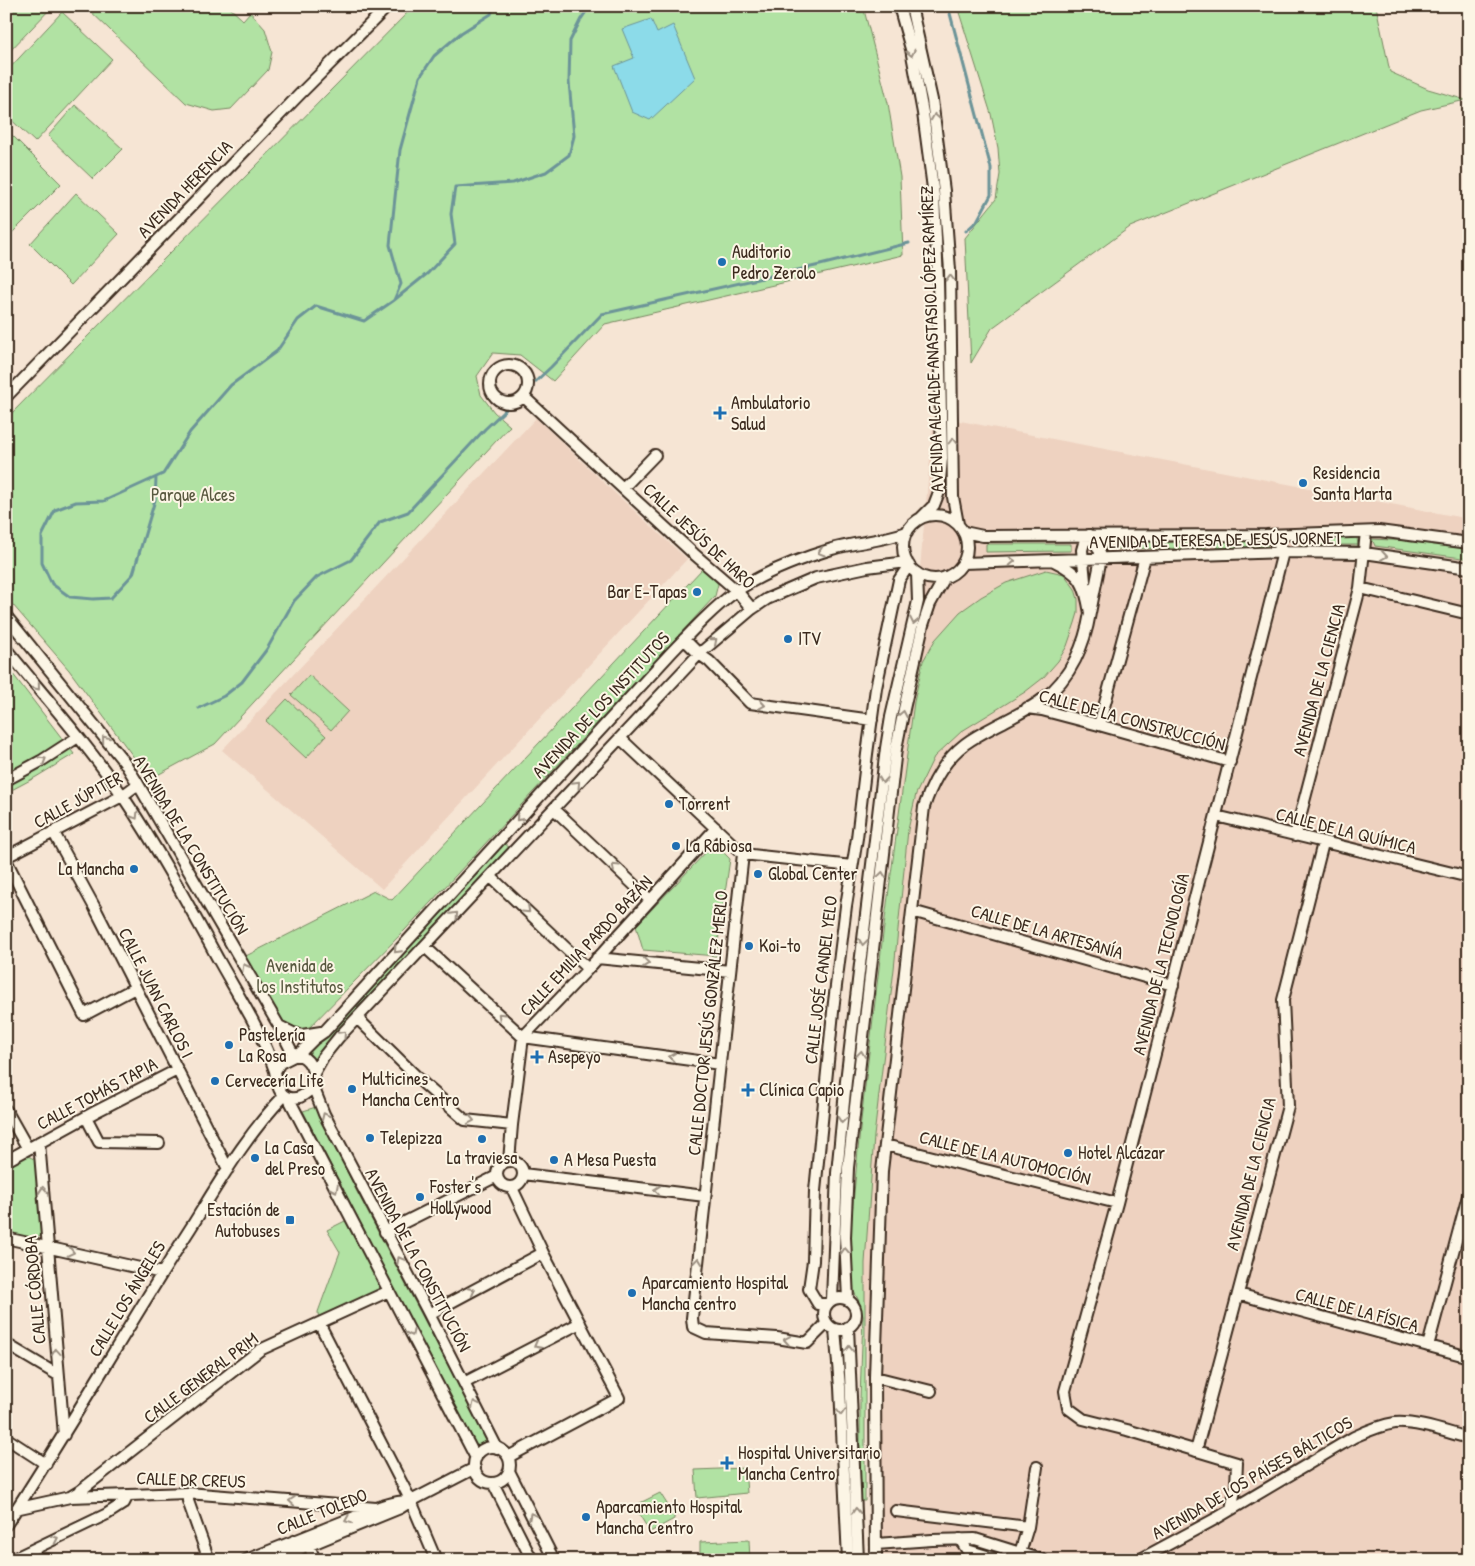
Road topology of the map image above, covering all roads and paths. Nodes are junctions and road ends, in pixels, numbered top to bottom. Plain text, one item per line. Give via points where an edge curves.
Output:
1 (388, 6) edge
2 (899, 6) edge
3 (911, 6) edge
4 (6, 397) edge
5 (524, 397) dead end
6 (655, 455) dead end
7 (623, 488) junction
8 (921, 518) junction
9 (961, 528) junction
10 (906, 532) junction
11 (1366, 532) junction
12 (1089, 535) junction
13 (1266, 535) junction
14 (1469, 542) edge
15 (1283, 552) junction
16 (1364, 553) junction
17 (1145, 557) junction
18 (1101, 558) junction
19 (1083, 559) junction
20 (1050, 560) junction
21 (963, 563) junction
22 (911, 567) junction
23 (1469, 568) edge
24 (945, 577) junction
25 (1360, 588) junction
26 (737, 591) junction
27 (1086, 591) junction
28 (752, 608) junction
29 (1090, 612) junction
30 (1469, 614) edge
31 (6, 616) edge
32 (684, 639) junction
33 (6, 649) edge
34 (699, 654) junction
35 (1027, 708) junction
36 (872, 720) junction
37 (1099, 725) junction
38 (78, 737) junction
39 (620, 738) junction
40 (1230, 762) junction
41 (6, 780) edge
42 (138, 784) junction
43 (122, 796) junction
44 (554, 809) junction
45 (1216, 816) junction
46 (716, 828) junction
47 (54, 833) junction
48 (1295, 836) junction
49 (500, 838) junction
50 (1324, 843) junction
51 (514, 852) junction
52 (744, 854) junction
53 (6, 858) edge
54 (852, 866) junction
55 (491, 877) junction
56 (1469, 877) edge
57 (650, 900) junction
58 (912, 911) junction
59 (425, 947) junction
60 (597, 958) junction
61 (588, 969) junction
62 (730, 971) junction
63 (1173, 985) junction
64 (135, 988) junction
65 (358, 1018) junction
66 (279, 1026) junction
67 (324, 1032) junction
68 (523, 1037) junction
69 (295, 1056) junction
70 (720, 1064) junction
71 (177, 1070) junction
72 (275, 1071) junction
73 (314, 1073) junction
74 (312, 1086) junction
75 (286, 1097) junction
76 (6, 1110) edge
77 (86, 1117) junction
78 (512, 1125) junction
79 (39, 1142) junction
80 (159, 1143) dead end
81 (885, 1145) junction
82 (28, 1149) junction
83 (6, 1161) edge
84 (509, 1161) junction
85 (228, 1169) junction
86 (524, 1174) junction
87 (497, 1176) junction
88 (512, 1188) junction
89 (1469, 1192) edge
90 (705, 1196) junction
91 (1117, 1203) junction
92 (385, 1232) junction
93 (6, 1238) edge
94 (47, 1246) junction
95 (544, 1253) junction
96 (162, 1273) junction
97 (389, 1291) junction
98 (1238, 1294) junction
99 (848, 1299) junction
100 (830, 1302) junction
101 (428, 1314) junction
102 (580, 1322) junction
103 (318, 1323) junction
104 (831, 1326) junction
105 (848, 1327) junction
106 (6, 1344) edge
107 (1428, 1346) junction
108 (1469, 1357) edge
109 (58, 1375) junction
110 (875, 1377) junction
111 (464, 1384) junction
112 (931, 1391) dead end
113 (64, 1435) junction
114 (6, 1438) edge
115 (1469, 1438) edge
116 (496, 1448) junction
117 (1196, 1451) junction
118 (508, 1458) junction
119 (475, 1463) junction
120 (46, 1464) junction
121 (1037, 1467) dead end
122 (509, 1471) junction
123 (492, 1483) junction
124 (188, 1493) junction
125 (128, 1495) junction
126 (70, 1496) junction
127 (411, 1501) junction
128 (376, 1508) junction
129 (1231, 1508) junction
130 (11, 1510) edge
131 (896, 1511) dead end
132 (6, 1525) edge
133 (1028, 1527) junction
134 (960, 1539) junction
135 (876, 1544) junction
136 (309, 1546) junction
137 (1020, 1553) junction
138 (11, 1560) edge
139 (209, 1560) edge
140 (246, 1560) edge
141 (273, 1560) edge
142 (315, 1560) edge
143 (436, 1560) edge
144 (532, 1560) edge
145 (554, 1560) edge
146 (848, 1560) edge
147 (858, 1560) edge
148 (876, 1560) edge
149 (1000, 1560) edge
150 (1043, 1560) edge
151 (1139, 1560) edge

1 - 4 street, AVENIDA HERENCIA
2 -> 8 street, AVENIDA ALCALDE ANASTASIO LÓPEZ RAMÍREZ via 923,113 934,196 938,281 940,492 934,505
9 -> 3 street, AVENIDA ALCALDE ANASTASIO LÓPEZ RAMÍREZ via 954,496 950,270 944,191 932,100
5 - 7 street, CALLE JESÚS DE HARO
6 - 7 street, CALLE JESÚS DE HARO
7 - 26 street, CALLE JESÚS DE HARO
8 - 9 street via 941,515 951,518
8 - 10 street
9 - 12 street, AVENIDA DE TERESA DE JESÚS JORNET via 983,536
9 - 21 street via 967,542
10 - 22 street via 903,548
10 -> 26 street, AVENIDA DE LOS INSTITUTOS via 812,555 758,578
11 - 13 street, AVENIDA DE TERESA DE JESÚS JORNET
11 - 14 street, AVENIDA DE TERESA DE JESÚS JORNET
11 - 16 street, AVENIDA DE LA CIENCIA
12 - 13 street, AVENIDA DE TERESA DE JESÚS JORNET
12 - 18 street
12 - 19 street via 1082,550
13 - 15 street via 1278,543
15 - 16 street, AVENIDA DE TERESA DE JESÚS JORNET
15 - 17 street, AVENIDA DE TERESA DE JESÚS JORNET
15 - 40 street, AVENIDA DE LA TECNOLOGÍA
16 -> 23 street, AVENIDA DE TERESA DE JESÚS JORNET
16 - 25 street, AVENIDA DE LA CIENCIA
17 - 18 street, AVENIDA DE TERESA DE JESÚS JORNET
17 - 37 street
18 - 19 street, AVENIDA DE TERESA DE JESÚS JORNET
18 - 29 street
19 - 20 street, AVENIDA DE TERESA DE JESÚS JORNET
19 - 27 street
21 -> 20 street, AVENIDA DE TERESA DE JESÚS JORNET
20 - 27 street via 1080,578
21 - 24 street via 956,572
22 - 24 street via 926,577
22 - 28 street, AVENIDA DE LOS INSTITUTOS via 867,566 816,578
22 - 36 street, CALLE JOSÉ CANDEL YELO via 899,580
22 -> 100 street via 918,601 886,748 846,1081
99 -> 24 street via 845,1237 848,1168 896,749 923,625
25 - 30 street
25 - 48 street, AVENIDA DE LA CIENCIA
26 - 28 street, CALLE JESÚS DE HARO
26 - 32 street, AVENIDA DE LOS INSTITUTOS
27 - 29 street
34 -> 28 street, AVENIDA DE LOS INSTITUTOS
29 - 35 street via 1076,659 1058,686
42 -> 31 street, AVENIDA DE LA CONSTITUCIÓN
32 - 34 street, AVENIDA DE LOS INSTITUTOS
32 -> 49 street, AVENIDA DE LOS INSTITUTOS
33 -> 38 street, AVENIDA DE LA CONSTITUCIÓN
34 -> 36 street via 750,703
34 - 39 street, AVENIDA DE LOS INSTITUTOS
35 - 37 street, CALLE DE LA CONSTRUCCIÓN
35 - 58 street via 965,744 938,775 924,807
36 - 54 street, CALLE JOSÉ CANDEL YELO
37 - 40 street, CALLE DE LA CONSTRUCCIÓN
41 -> 38 street
38 - 43 street, AVENIDA DE LA CONSTITUCIÓN
44 -> 39 street, AVENIDA DE LOS INSTITUTOS
39 - 46 street
40 - 45 street, AVENIDA DE LA TECNOLOGÍA
42 - 43 street, CALLE JÚPITER
66 -> 42 street, AVENIDA DE LA CONSTITUCIÓN
43 - 47 street, CALLE JÚPITER
43 -> 72 street, AVENIDA DE LA CONSTITUCIÓN via 198,922 264,1043
44 - 51 street, AVENIDA DE LOS INSTITUTOS
57 -> 44 street
45 - 48 street, CALLE DE LA QUÍMICA
45 - 63 street, AVENIDA DE LA TECNOLOGÍA
46 - 52 street
46 - 57 street, CALLE EMILIA PARDO BAZÁN
47 - 53 street, CALLE JÚPITER
47 - 64 street, CALLE JUAN CARLOS I
48 - 50 street, CALLE DE LA QUÍMICA
49 - 51 street
49 -> 67 street, AVENIDA DE LOS INSTITUTOS
50 - 56 street, CALLE DE LA QUÍMICA
50 - 98 street, AVENIDA DE LA CIENCIA via 1283,1000 1288,1106
51 - 55 street, AVENIDA DE LOS INSTITUTOS
52 - 54 street
52 - 62 street, CALLE DOCTOR JESÚS GONZÁLEZ MERLO
53 - 64 street via 84,1015
54 - 100 street, CALLE JOSÉ CANDEL YELO via 834,1002 809,1288 818,1304
59 -> 55 street, AVENIDA DE LOS INSTITUTOS
55 -> 61 street
57 - 60 street, CALLE EMILIA PARDO BAZÁN
58 - 63 street, CALLE DE LA ARTESANÍA
58 - 81 street
59 - 65 street, AVENIDA DE LOS INSTITUTOS
68 -> 59 street
60 - 61 street, CALLE EMILIA PARDO BAZÁN
60 -> 62 street
61 - 68 street, CALLE EMILIA PARDO BAZÁN
62 - 70 street, CALLE DOCTOR JESÚS GONZÁLEZ MERLO
63 - 91 street, AVENIDA DE LA TECNOLOGÍA
64 - 71 street, CALLE JUAN CARLOS I
73 -> 65 street, AVENIDA DE LOS INSTITUTOS
65 -> 78 street via 465,1120
66 - 67 street via 302,1035
66 - 69 street, AVENIDA DE LA CONSTITUCIÓN
67 - 69 street, AVENIDA DE LOS INSTITUTOS
70 -> 68 street
68 - 78 street, CALLE EMILIA PARDO BAZÁN
69 - 72 street via 280,1063
69 - 73 street via 302,1056
70 - 90 street, CALLE DOCTOR JESÚS GONZÁLEZ MERLO
71 - 77 street, CALLE TOMÁS TAPIA
71 - 85 street, CALLE JUAN CARLOS I
72 - 75 street via 277,1084
73 - 74 street
74 - 75 street via 302,1096
92 -> 74 street, AVENIDA DE LA CONSTITUCIÓN
75 - 85 street, CALLE LOS ÁNGELES via 270,1110
75 -> 97 street
76 - 82 street
77 - 79 street, CALLE TOMÁS TAPIA
77 - 80 street via 99,1142
78 - 84 street, CALLE EMILIA PARDO BAZÁN
79 - 82 street, CALLE TOMÁS TAPIA
94 -> 79 street, CALLE CÓRDOBA
81 - 91 street, CALLE DE LA AUTOMOCIÓN
81 - 110 street
82 - 83 street, CALLE TOMÁS TAPIA
84 - 86 street via 519,1164
84 - 87 street via 500,1166
85 - 96 street, CALLE LOS ÁNGELES
86 - 88 street via 522,1181
90 -> 86 street
87 - 88 street via 502,1185
87 - 92 street
88 - 95 street
89 - 107 street
104 -> 90 street, CALLE DOCTOR JESÚS GONZÁLEZ MERLO via 807,1343 706,1333 693,1327
91 - 117 street, AVENIDA DE LA TECNOLOGÍA via 1065,1391 1068,1408 1083,1419
101 -> 92 street, AVENIDA DE LA CONSTITUCIÓN
93 - 94 street
94 -> 96 street
109 -> 94 street, CALLE CÓRDOBA
101 -> 95 street
95 - 102 street
96 - 113 street, CALLE LOS ÁNGELES
97 - 103 street, CALLE GENERAL PRIM
97 -> 119 street
98 - 107 street, CALLE DE LA FÍSICA
98 - 117 street, AVENIDA DE LA CIENCIA
99 - 100 street
99 - 105 street via 856,1310 856,1316
100 - 104 street via 824,1314
101 - 111 street, AVENIDA DE LA CONSTITUCIÓN
102 -> 111 street
102 - 118 street via 619,1398
103 - 126 street, CALLE GENERAL PRIM via 260,1350
103 - 127 street
104 - 105 street
104 -> 146 street via 838,1364
147 -> 105 street
106 - 109 street
107 - 108 street, CALLE DE LA FÍSICA
109 - 113 street, CALLE CÓRDOBA
110 - 112 street
110 - 135 street
116 -> 111 street, AVENIDA DE LA CONSTITUCIÓN
113 - 120 street, CALLE LOS ÁNGELES
114 - 120 street
115 - 129 street, AVENIDA DE LOS PAÍSES BÁLTICOS via 1410,1423 1381,1426 1354,1437
116 - 118 street
116 - 119 street via 486,1448
117 - 129 street via 1237,1464
118 - 122 street
119 - 123 street via 477,1476
119 - 127 street, CALLE TOLEDO
120 - 130 street, CALLE LOS ÁNGELES
121 - 133 street
122 - 123 street via 502,1480
145 -> 122 street
123 - 144 street
124 - 125 street, CALLE DR CREUS
128 -> 124 street, CALLE DR CREUS
124 - 139 street
125 - 126 street, CALLE DR CREUS
138 -> 125 street via 106,1514 124,1503
126 - 130 street, CALLE DR CREUS
127 - 128 street, CALLE TOLEDO via 396,1501
127 - 136 street, CALLE TOLEDO
127 - 143 street
128 -> 140 street, CALLE TOLEDO
129 - 151 street, AVENIDA DE LOS PAÍSES BÁLTICOS
130 - 132 street, CALLE LOS ÁNGELES
131 - 133 street
133 - 137 street
134 - 135 street
134 - 137 street via 975,1539
134 - 149 street via 967,1550
135 - 148 street
136 - 141 street, CALLE TOLEDO
136 - 142 street
137 - 150 street

